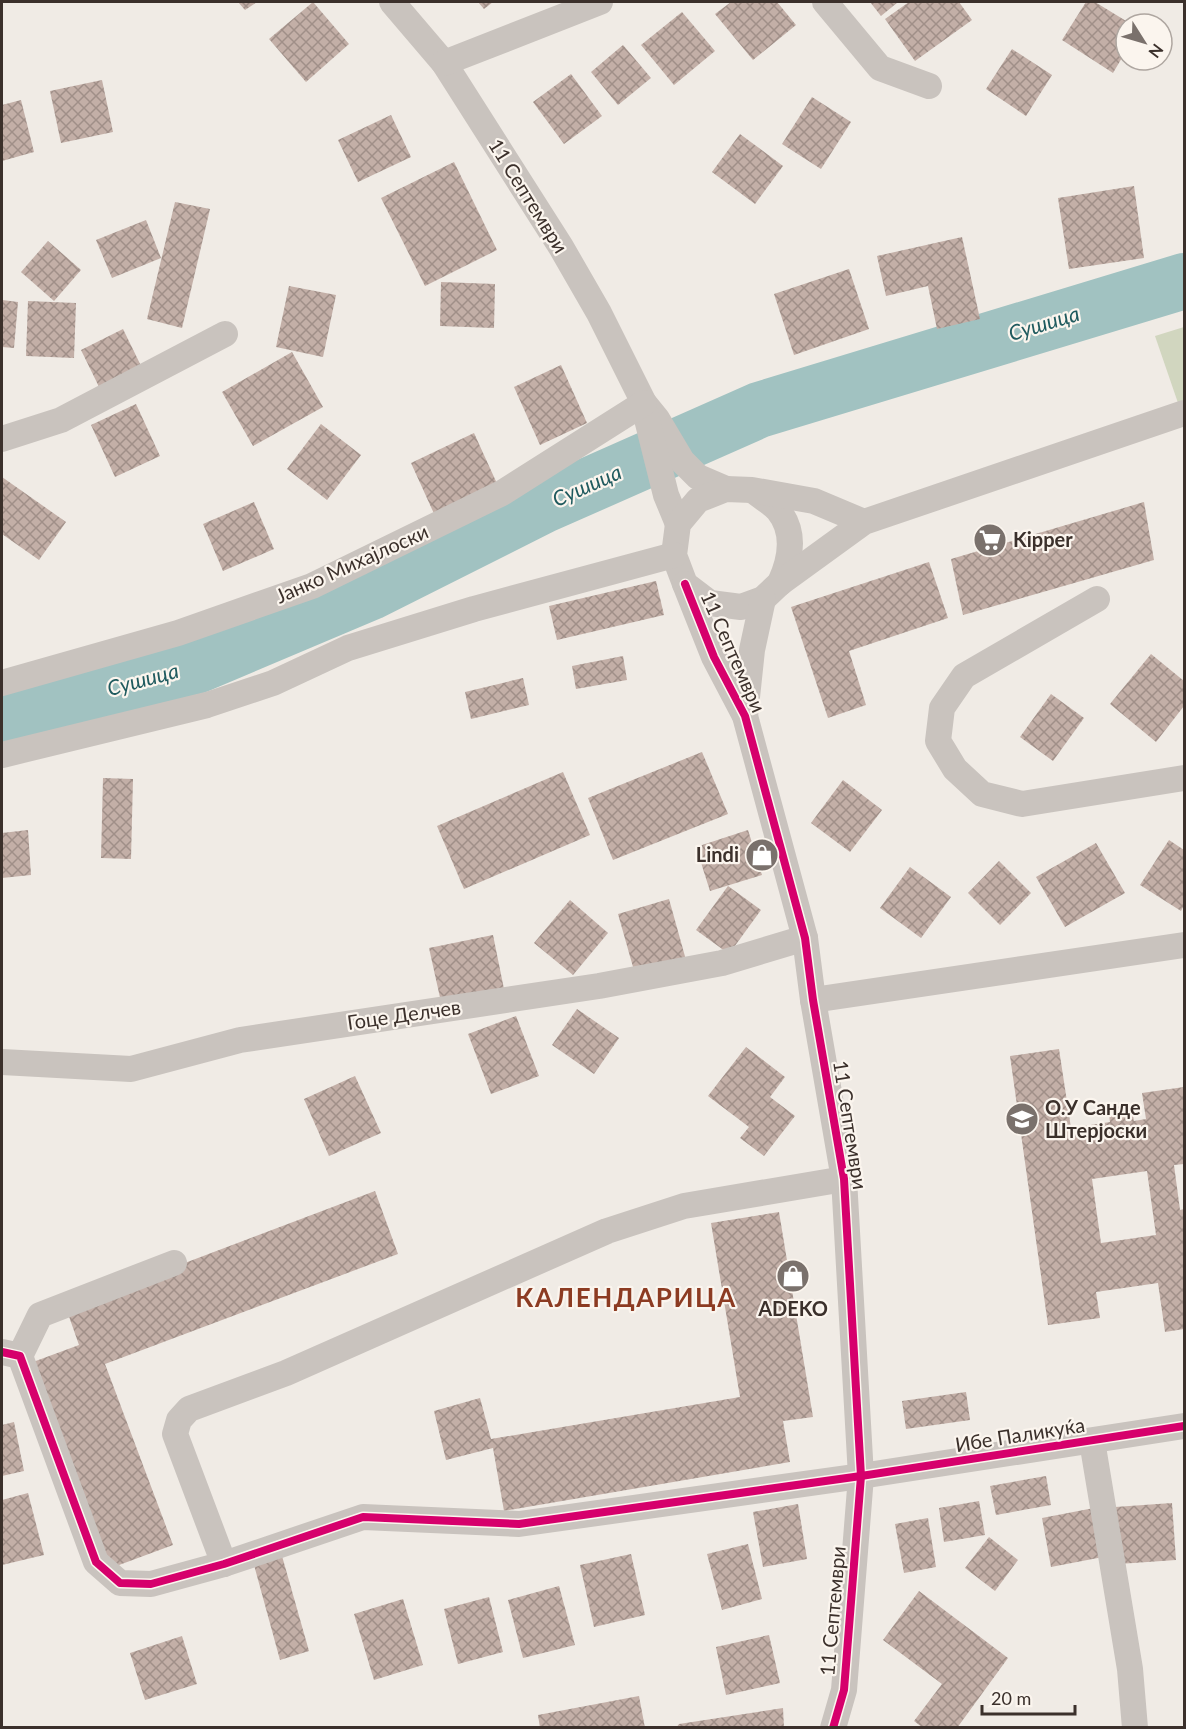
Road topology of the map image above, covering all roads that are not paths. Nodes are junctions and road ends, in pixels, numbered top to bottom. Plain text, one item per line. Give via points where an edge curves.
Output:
1 (392, 2) edge
2 (600, 2) edge
3 (825, 2) edge
4 (444, 63) junction
5 (929, 86) dead end
6 (225, 334) dead end
7 (1185, 413) edge
8 (650, 414) junction
9 (2, 439) edge
10 (726, 489) junction
11 (752, 490) junction
12 (864, 522) junction
13 (678, 524) junction
14 (674, 555) junction
15 (685, 584) junction
16 (772, 591) junction
17 (1097, 599) dead end
18 (2, 683) edge
19 (745, 716) junction
20 (2, 755) edge
21 (1185, 778) edge
22 (806, 938) junction
23 (1185, 945) edge
24 (813, 1000) junction
25 (2, 1062) edge
26 (844, 1179) junction
27 (174, 1263) dead end
28 (11, 1354) edge
29 (1185, 1426) edge
30 (1092, 1441) junction
31 (861, 1476) junction
32 (224, 1564) junction
33 (833, 1728) edge
34 (1135, 1728) edge

1 - 4 street, 11 Септември
2 - 4 street
3 - 5 street via 880,68
4 - 8 street, 11 Септември via 599,312
6 - 9 street via 61,420
7 - 12 street
8 - 10 street, 11 Септември via 682,461 698,477
8 - 13 street, 11 Септември via 666,495
8 - 18 street, Јанко Михајлоски via 502,493 312,586 178,633
10 - 11 street
10 - 13 street via 698,500
11 - 12 street via 814,501
11 - 16 street via 778,510 790,537 790,561
12 - 16 street
13 - 14 street
14 - 15 street
14 - 20 street via 348,648 273,683 207,705
15 - 16 street via 710,603 741,607
15 - 19 street, 11 Септември via 714,657
16 - 19 street, 11 Септември via 752,650
17 - 21 street via 964,676 942,708 938,741 955,769 982,795 1022,804
19 - 22 street, 11 Септември
22 - 24 street, 11 Септември
22 - 25 street, Гоце Делчев via 722,963 599,986 240,1040 131,1070
23 - 24 street
24 - 26 street, 11 Септември
26 - 31 street, 11 Септември
26 - 32 street via 684,1206 607,1231 286,1373 189,1409 179,1420 175,1434
27 - 28 street via 40,1315
28 - 32 street, Ибе Паликуќа via 96,1562 120,1583 141,1584
29 - 30 street, Ибе Паликуќа
30 - 31 street, Ибе Паликуќа
30 - 34 street via 1130,1669
31 - 32 street, Ибе Паликуќа via 519,1524 363,1516
31 - 33 street, 11 Септември via 844,1690

